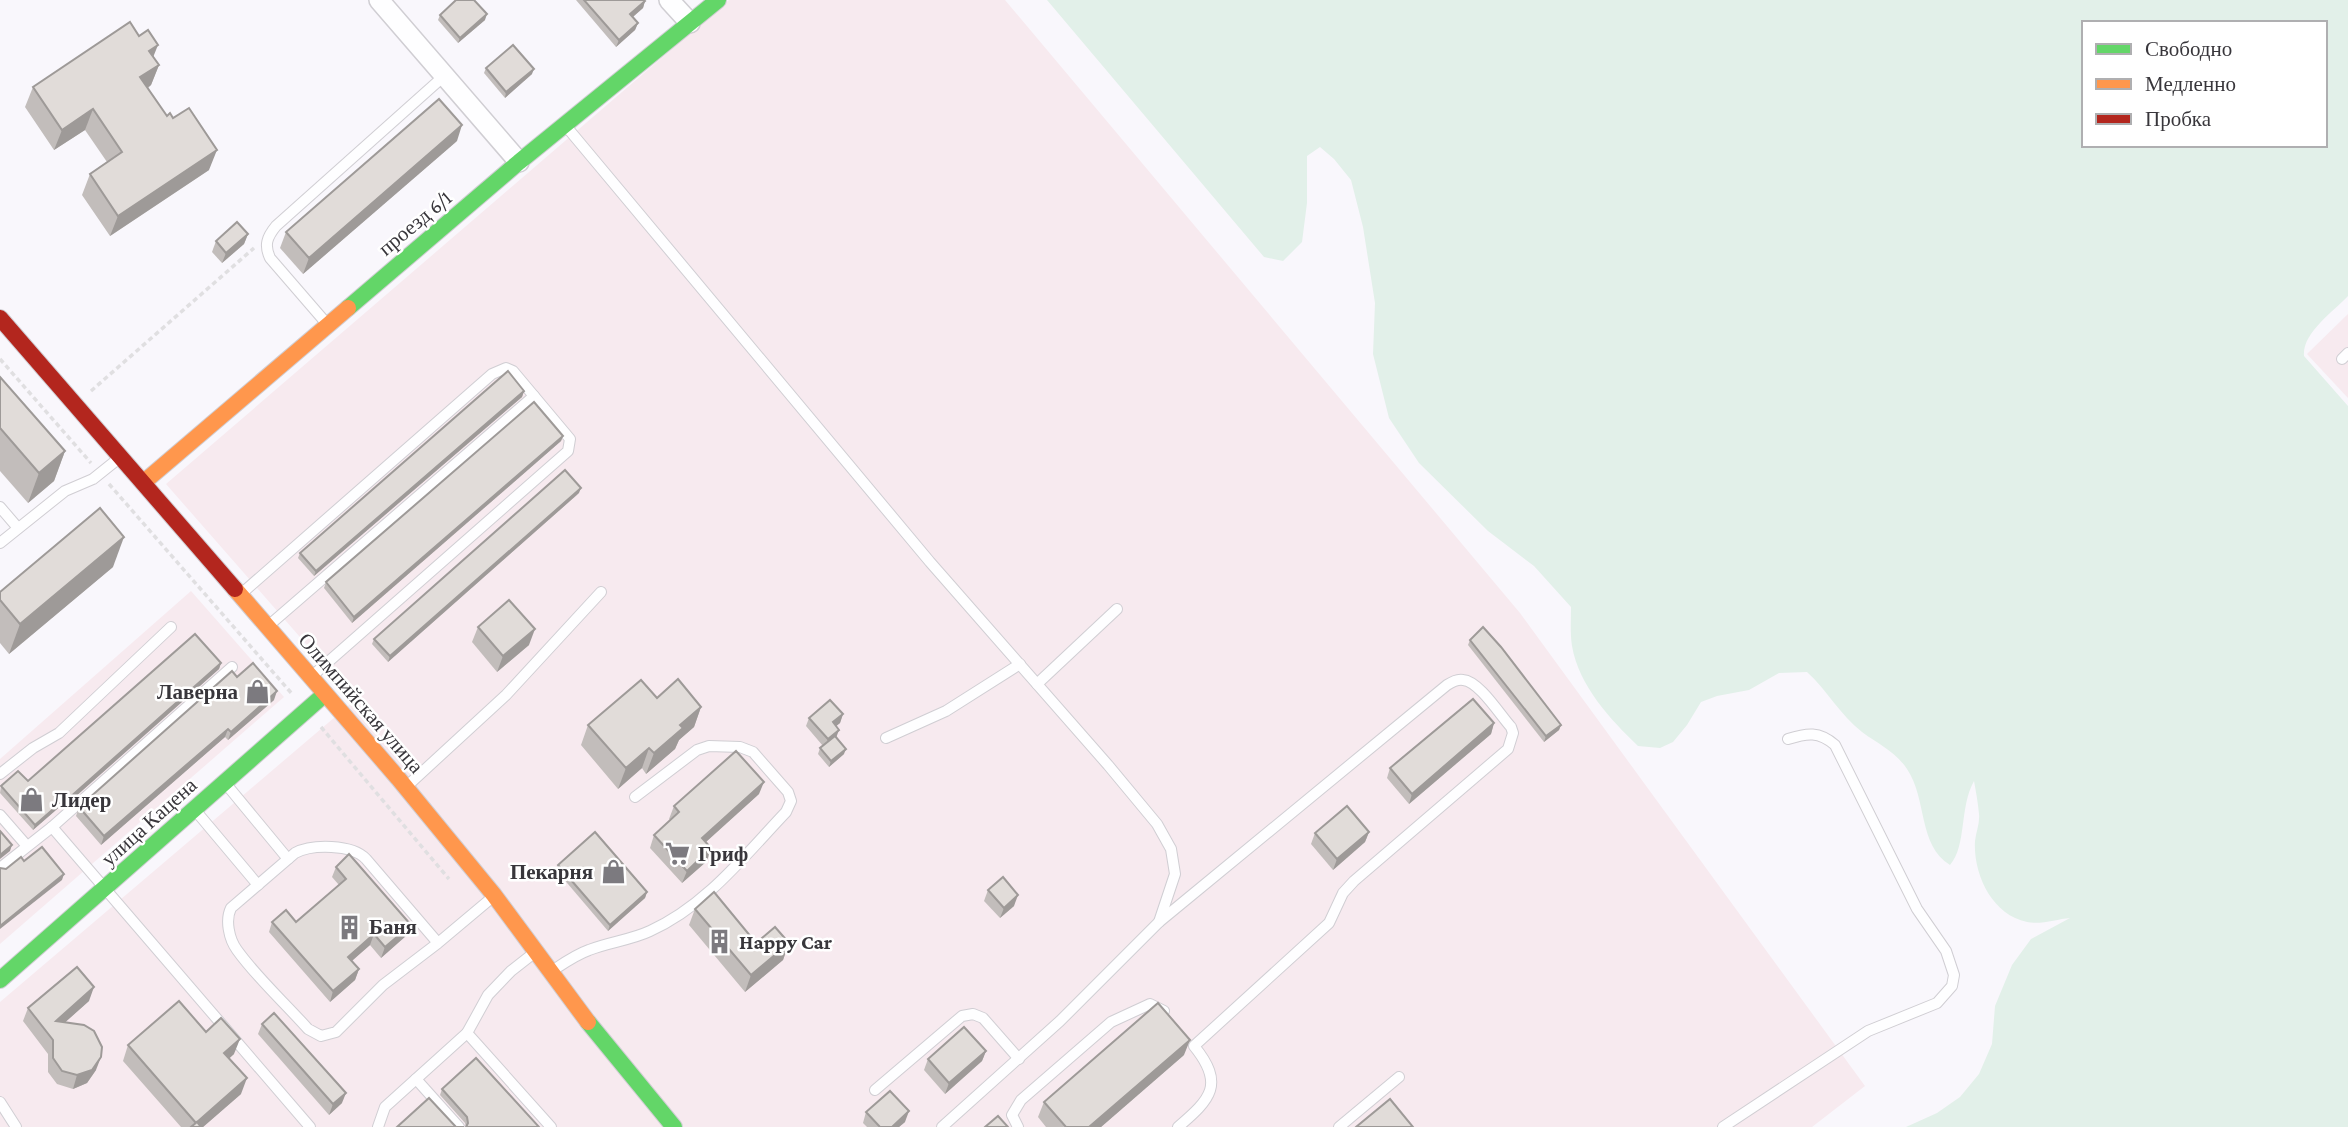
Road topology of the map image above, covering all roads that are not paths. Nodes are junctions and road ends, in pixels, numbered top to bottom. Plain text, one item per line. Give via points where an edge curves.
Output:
1 (379, 0) edge
2 (669, 0) edge
3 (718, 0) edge
4 (690, 23) junction
5 (444, 76) junction
6 (564, 125) junction
7 (519, 162) junction
8 (0, 318) edge
9 (327, 325) junction
10 (534, 396) junction
11 (121, 457) junction
12 (144, 482) junction
13 (0, 507) edge
14 (18, 528) junction
15 (0, 543) edge
16 (601, 592) dead end
17 (240, 595) junction
18 (1117, 609) dead end
19 (267, 626) junction
20 (171, 627) dead end
21 (1020, 664) junction
22 (232, 667) dead end
23 (311, 677) junction
24 (1037, 684) junction
25 (325, 694) junction
26 (886, 738) dead end
27 (1788, 739) dead end
28 (0, 774) edge
29 (225, 782) junction
30 (405, 787) junction
31 (635, 797) dead end
32 (194, 810) junction
33 (0, 815) edge
34 (52, 827) junction
35 (27, 846) junction
36 (288, 859) junction
37 (0, 868) edge
38 (258, 885) junction
39 (106, 888) junction
40 (494, 895) junction
41 (1159, 922) junction
42 (438, 943) junction
43 (536, 950) junction
44 (552, 971) junction
45 (0, 980) edge
46 (1170, 1018) edge
47 (467, 1033) junction
48 (1186, 1037) edge
49 (1194, 1046) junction
50 (1019, 1059) junction
51 (1399, 1077) dead end
52 (416, 1079) junction
53 (875, 1090) dead end
54 (0, 1102) edge
55 (16, 1127) edge
56 (310, 1127) edge
57 (378, 1127) edge
58 (459, 1127) edge
59 (551, 1127) edge
60 (674, 1127) edge
61 (942, 1127) edge
62 (1018, 1127) edge
63 (1178, 1127) edge
64 (1339, 1127) edge
65 (1723, 1127) edge

1 - 5 street
2 - 4 street
3 - 4 street, проезд 6/1
4 - 6 street, проезд 6/1
5 - 7 street
5 - 9 lane via 271,232 266,246 270,258
6 - 7 street, проезд 6/1
6 - 21 lane
7 - 9 street, проезд 6/1
8 - 11 street, Олимпийская улица
9 - 12 street, проезд 6/1
10 - 17 lane via 513,371 506,368 492,374
10 - 19 lane
10 - 23 lane via 570,439 568,451
11 - 12 street, Олимпийская улица
11 - 14 lane via 93,479 65,491
12 - 17 street, Олимпийская улица
13 - 14 lane
14 - 15 lane
16 - 30 lane via 506,695
17 - 19 street, Олимпийская улица
18 - 24 lane
19 - 23 street, Олимпийская улица
20 - 28 lane via 59,733
21 - 24 lane
21 - 26 lane via 946,711
22 - 34 lane
23 - 25 street, Олимпийская улица
24 - 41 lane via 1166,839 1175,874
25 - 29 street, улица Кацена
25 - 30 street, Олимпийская улица
27 - 65 lane via 1818,734 1835,745 1917,909 1946,951 1954,975 1952,986 1937,1003 1868,1031
29 - 32 street, улица Кацена
29 - 36 lane
30 - 40 street, Олимпийская улица
31 - 44 lane via 697,750 719,746 753,752 791,801 722,880 676,918 648,932 575,955
32 - 38 lane
32 - 39 street, улица Кацена
33 - 35 lane
34 - 35 lane
34 - 39 lane
35 - 37 lane
36 - 38 lane
36 - 42 lane via 313,846 360,852
38 - 42 lane via 228,914 233,943 308,1029 321,1036 336,1032 383,985
39 - 45 street, улица Кацена
39 - 56 lane
40 - 42 lane
40 - 43 street, Олимпийская улица
41 - 49 lane via 1456,680 1478,687 1511,727 1511,741 1501,756 1354,881 1343,892 1329,923
41 - 50 lane
43 - 44 street, Олимпийская улица
43 - 47 lane via 488,995
44 - 60 street, Олимпийская улица via 608,1049
46 - 62 lane via 1150,1004 1111,1022 1021,1100 1012,1115
47 - 52 lane
47 - 59 lane
48 - 49 lane
49 - 63 lane via 1208,1062 1211,1086 1199,1109
50 - 53 lane via 983,1018 962,1016
50 - 61 lane
51 - 64 lane
52 - 57 lane via 385,1107
52 - 58 lane
54 - 55 lane

